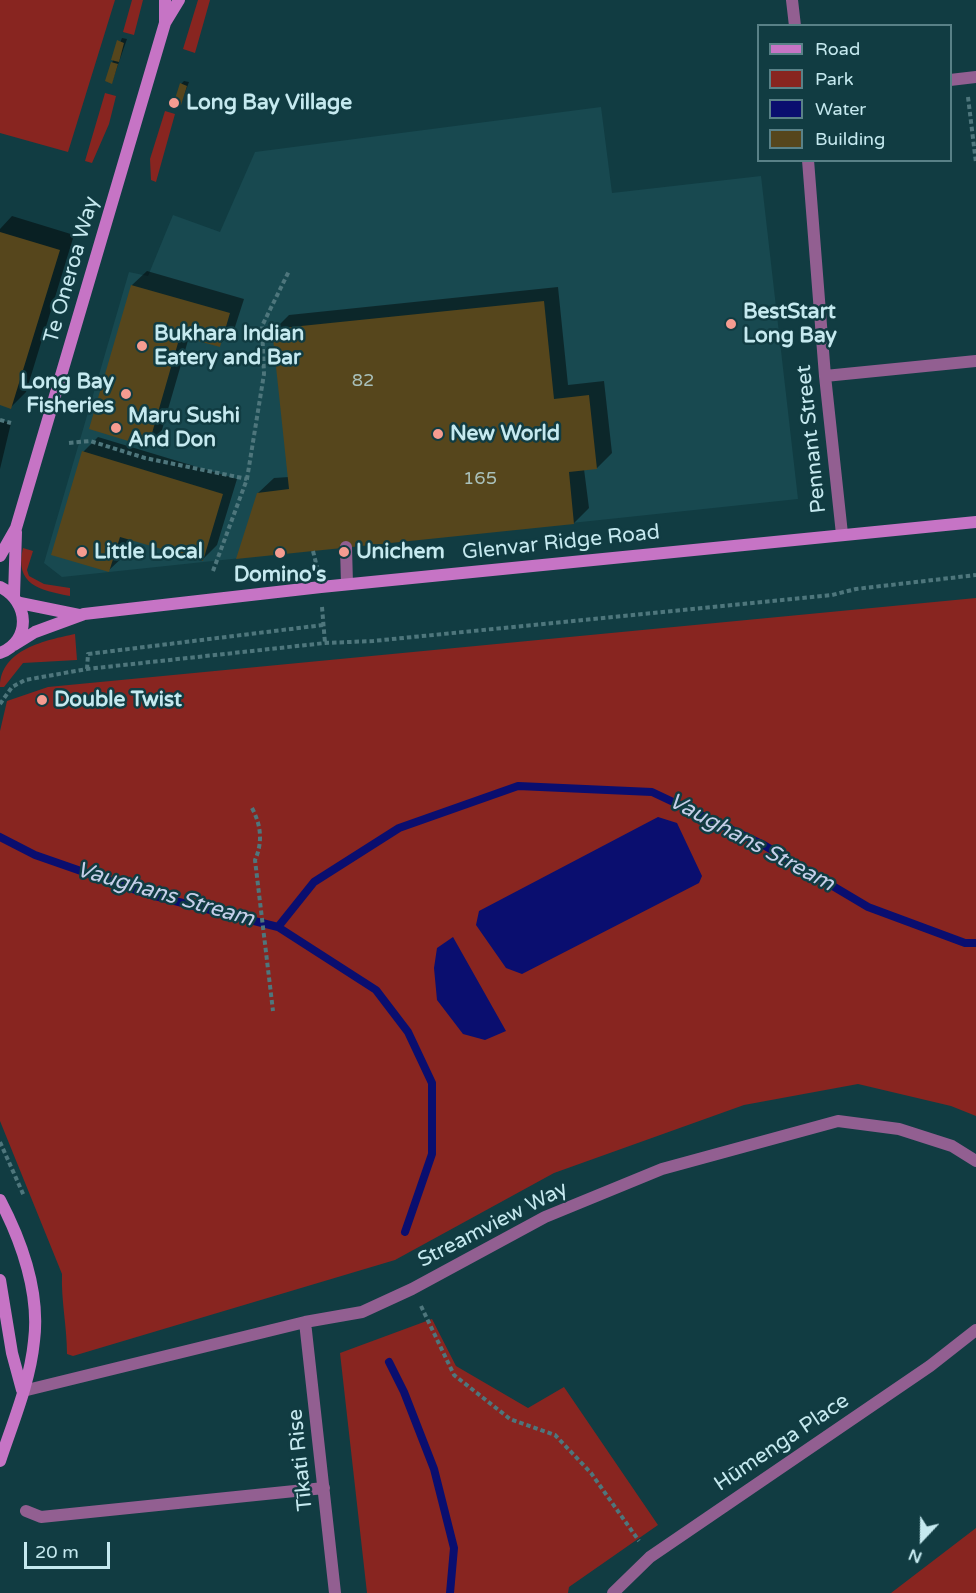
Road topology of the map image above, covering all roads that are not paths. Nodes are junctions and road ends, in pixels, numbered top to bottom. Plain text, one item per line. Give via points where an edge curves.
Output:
1 (165, 0) edge
2 (179, 0) edge
3 (792, 0) edge
4 (165, 23) junction
5 (795, 24) edge
6 (971, 78) edge
7 (952, 80) edge
8 (808, 162) edge
9 (976, 361) edge
10 (825, 376) junction
11 (976, 522) edge
12 (16, 528) junction
13 (842, 534) junction
14 (346, 548) dead end
15 (0, 556) edge
16 (347, 584) junction
17 (0, 587) edge
18 (17, 600) junction
19 (79, 615) junction
20 (14, 645) junction
21 (0, 653) edge
22 (976, 1161) edge
23 (0, 1200) edge
24 (0, 1280) edge
25 (305, 1323) junction
26 (976, 1330) edge
27 (22, 1391) junction
28 (0, 1461) edge
29 (324, 1488) junction
30 (26, 1511) dead end
31 (335, 1593) edge
32 (613, 1593) edge

1 - 4 street, Te Oneroa Way
2 - 4 street, Te Oneroa Way
3 - 5 street
4 - 12 street, Te Oneroa Way
6 - 7 street
8 - 10 street, Pennant Street
9 - 10 street
10 - 13 street, Pennant Street
11 - 13 street, Glenvar Ridge Road
12 - 15 street, Te Oneroa Way
12 - 18 street, Te Oneroa Way
13 - 16 street, Glenvar Ridge Road
14 - 16 street
16 - 19 street, Glenvar Ridge Road
17 - 18 street
18 - 19 street, Glenvar Ridge Road
18 - 20 street, Te Oneroa Way via 24,625
19 - 20 street, Glenvar Ridge Road via 35,632
20 - 21 street
22 - 25 street, Streamview Way via 952,1146 899,1129 838,1122 662,1169 545,1217 362,1312
23 - 27 street via 15,1229 34,1303 34,1344
24 - 27 street
25 - 27 street, Streamview Way
25 - 29 street, Tīkati Rise
26 - 32 street, Hūmenga Place via 930,1366 650,1557
27 - 28 street
29 - 30 street via 41,1517
29 - 31 street, Tīkati Rise

